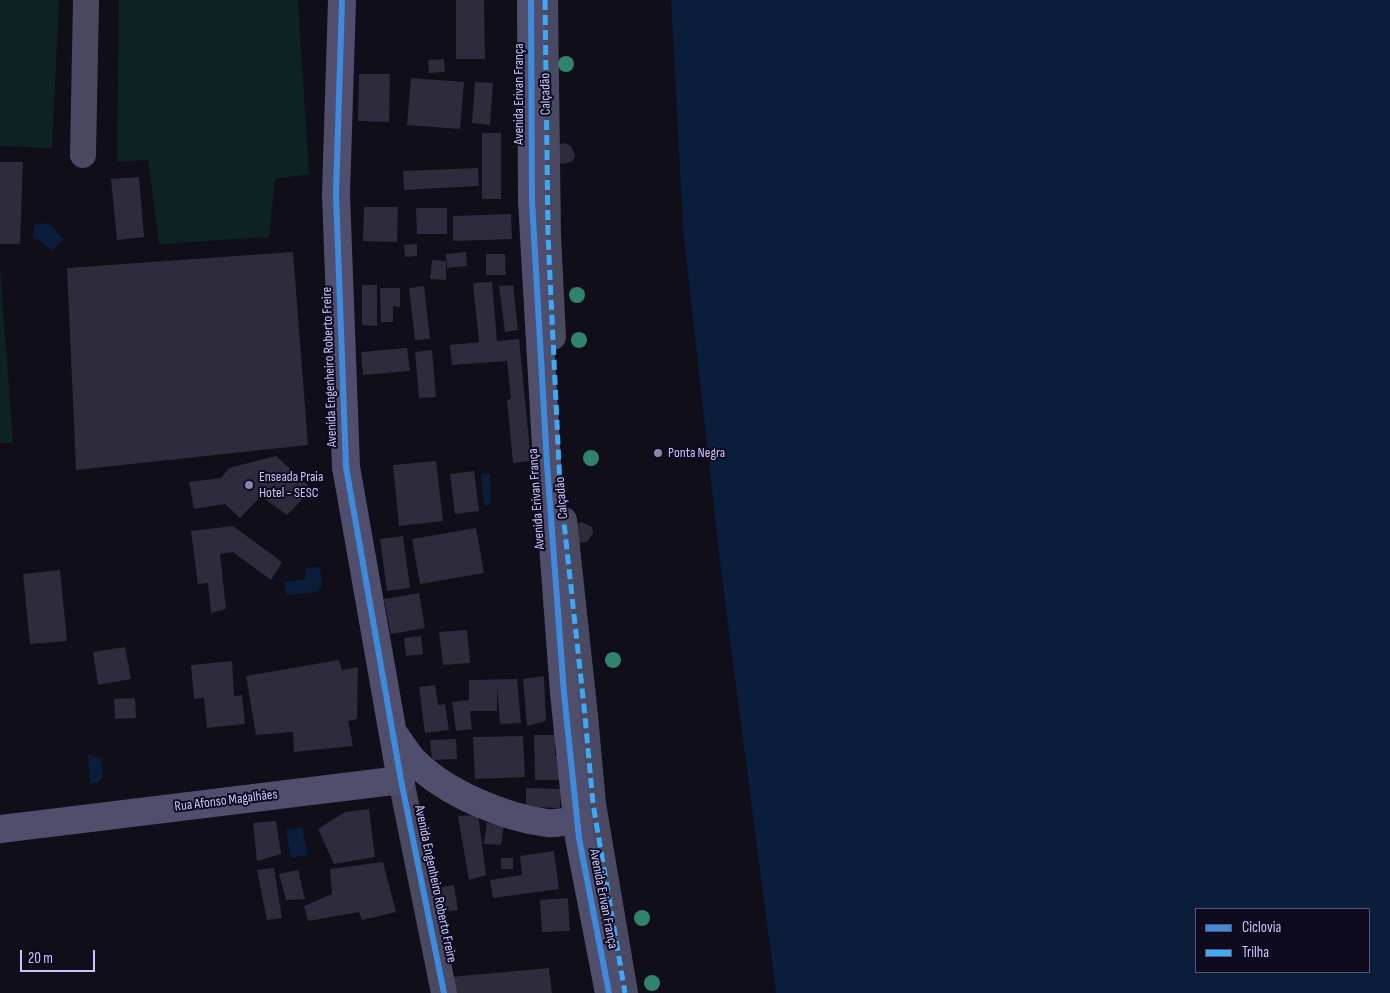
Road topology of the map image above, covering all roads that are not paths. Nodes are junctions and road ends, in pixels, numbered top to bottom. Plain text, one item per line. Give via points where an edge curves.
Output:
1 (86, 0) edge
2 (342, 0) edge
3 (531, 0) edge
4 (545, 0) edge
5 (83, 155) dead end
6 (392, 730) junction
7 (400, 780) junction
8 (578, 819) junction
9 (0, 829) edge
10 (444, 993) edge
11 (608, 993) edge
12 (625, 993) edge

1 - 5 street
2 - 6 street, Avenida Engenheiro Roberto Freire via 336,194 346,467
3 - 8 street, Avenida Erivan França via 532,201 547,464 564,693
4 - 12 street, Calçadão via 548,235 560,486 593,804
6 - 7 street
6 - 8 street, Avenida Engenheiro Roberto Freire via 414,762 454,792 517,816 548,823
7 - 9 street, Rua Afonso Magalhães
7 - 10 street, Avenida Engenheiro Roberto Freire
8 - 11 street, Avenida Erivan França

